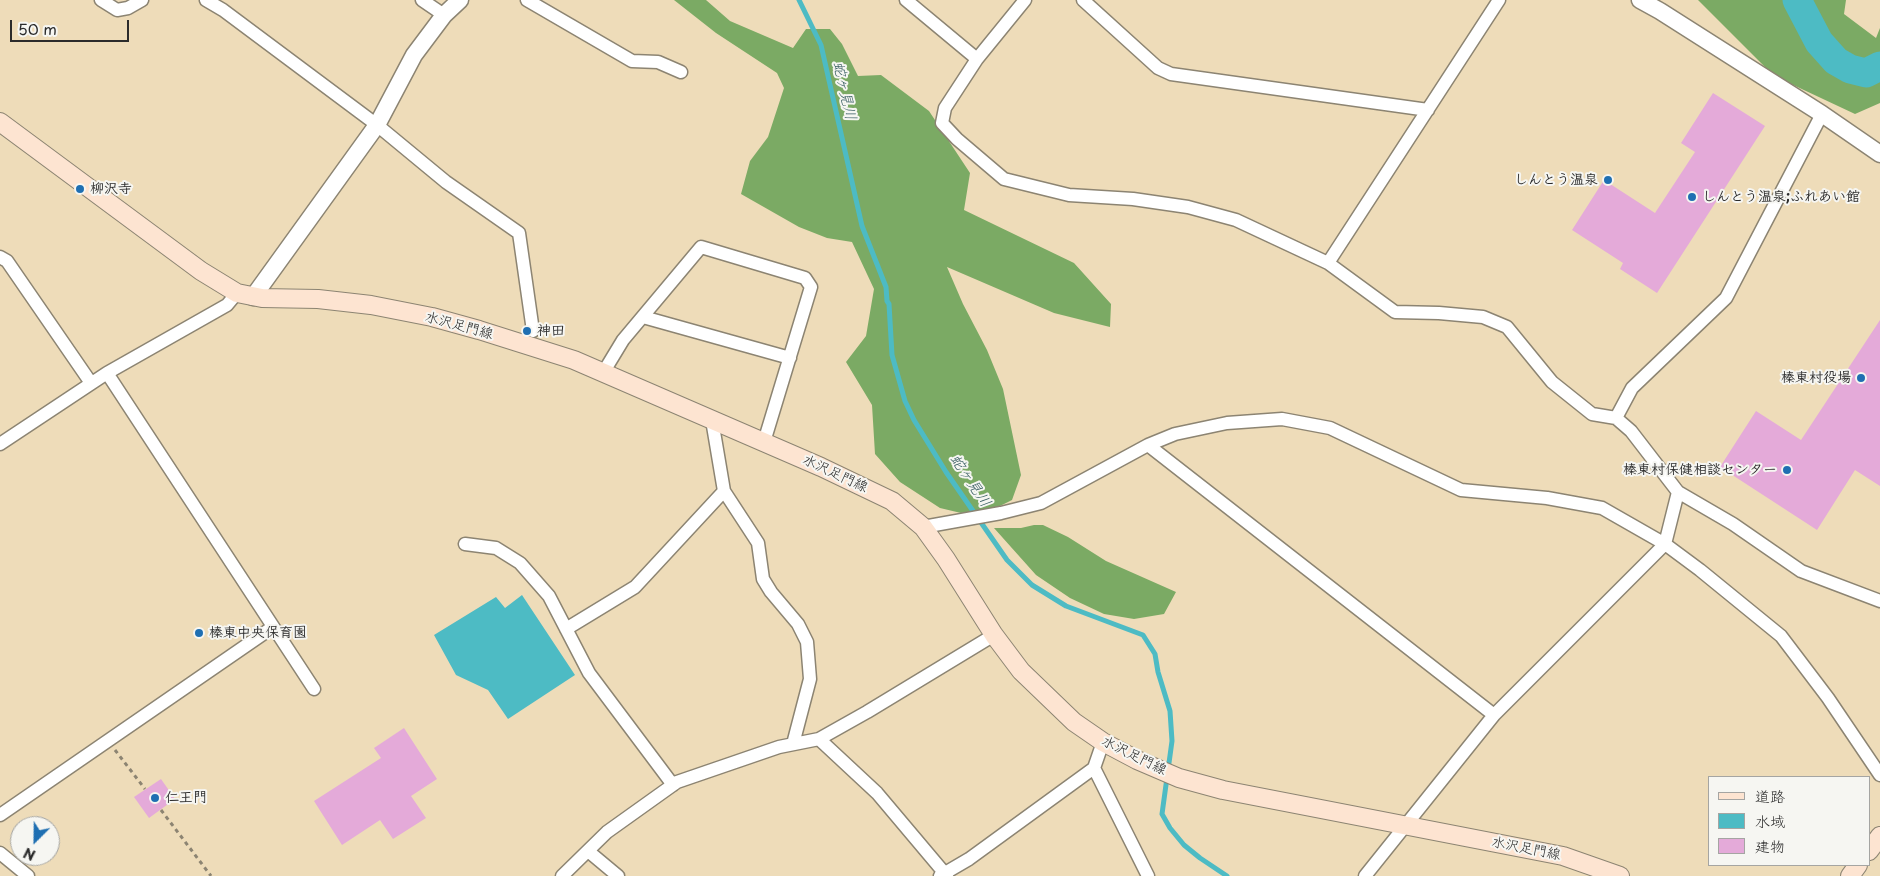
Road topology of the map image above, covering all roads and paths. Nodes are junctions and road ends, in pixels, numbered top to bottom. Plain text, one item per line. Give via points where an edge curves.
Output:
1 (100, 0) edge
2 (142, 0) edge
3 (206, 0) edge
4 (422, 0) edge
5 (460, 0) edge
6 (527, 0) edge
7 (906, 0) edge
8 (1025, 0) edge
9 (1083, 0) edge
10 (1499, 0) edge
11 (1640, 0) edge
12 (444, 15) junction
13 (977, 59) junction
14 (681, 72) dead end
15 (1428, 110) junction
16 (1822, 114) junction
17 (0, 122) edge
18 (377, 125) junction
19 (1880, 154) edge
20 (0, 257) edge
21 (1328, 263) junction
22 (245, 295) junction
23 (643, 317) junction
24 (533, 331) dead end
25 (790, 358) junction
26 (107, 373) junction
27 (603, 373) junction
28 (91, 383) junction
29 (1616, 418) junction
30 (712, 420) junction
31 (764, 442) junction
32 (0, 444) edge
33 (1148, 445) junction
34 (724, 491) junction
35 (1678, 492) junction
36 (922, 527) junction
37 (466, 544) dead end
38 (1665, 544) junction
39 (1880, 601) edge
40 (273, 627) junction
41 (566, 629) junction
42 (994, 635) junction
43 (314, 689) dead end
44 (1494, 715) junction
45 (819, 739) junction
46 (108, 740) junction
47 (1103, 742) junction
48 (793, 744) junction
49 (1094, 768) junction
50 (1880, 775) edge
51 (672, 785) junction
52 (145, 789) dead end
53 (161, 810) dead end
54 (0, 815) edge
55 (1404, 825) junction
56 (1880, 836) edge
57 (1870, 850) edge
58 (588, 851) junction
59 (0, 853) edge
60 (944, 875) edge
61 (28, 876) edge
62 (211, 876) edge
63 (562, 876) edge
64 (618, 876) edge
65 (1148, 876) edge
66 (1365, 876) edge
67 (1620, 876) edge

1 - 2 street via 117,10
3 - 18 street
4 - 12 street
5 - 12 street
6 - 14 street via 632,61 658,62
7 - 13 street
8 - 13 street
9 - 15 street via 1158,68 1171,74
10 - 15 street
11 - 16 street
12 - 18 street via 414,55
13 - 21 street via 946,108 942,123 1004,179 1069,195 1188,207 1236,220
15 - 21 street
16 - 19 street
16 - 29 street via 1726,298 1632,388
17 - 22 main road, 水沢足門線 via 201,271
18 - 22 street
18 - 24 street via 446,182 519,233
20 - 28 street via 7,261
21 - 29 street via 1395,312 1483,317 1507,327 1552,382 1592,414
22 - 26 street
22 - 27 main road, 水沢足門線 via 371,305 432,317 574,360
23 - 25 street
23 - 25 street via 701,247 805,278 811,288
23 - 27 street via 623,340
25 - 31 street
26 - 28 street
26 - 40 street
27 - 30 main road, 水沢足門線
28 - 32 street
29 - 35 street via 1631,432
30 - 31 main road, 水沢足門線
30 - 34 street
31 - 36 main road, 水沢足門線 via 892,501
33 - 36 street via 1041,502 1001,513
33 - 38 street via 1175,434 1227,423 1282,420 1330,428 1461,490 1547,498 1602,508
33 - 44 street
34 - 41 street via 636,587
34 - 48 street via 758,543 763,578 798,624 807,642 810,679
35 - 38 street
35 - 39 street via 1733,524 1801,571
36 - 42 main road, 水沢足門線
37 - 41 street via 496,548 520,564 549,596
38 - 44 street
38 - 50 street via 1781,636
40 - 43 street
40 - 46 street
41 - 51 street via 589,673
42 - 45 street
42 - 47 main road, 水沢足門線 via 1021,671 1045,695 1074,722
44 - 55 street
45 - 48 street
45 - 60 street via 877,793
46 - 52 path
46 - 54 street
47 - 49 street
47 - 55 main road, 水沢足門線 via 1178,778 1223,790
48 - 51 street
49 - 60 street
49 - 65 street
51 - 58 street via 608,832
53 - 62 path
55 - 66 street
55 - 67 main road, 水沢足門線 via 1563,856
56 - 57 main road
58 - 63 street
58 - 64 street
59 - 61 street

